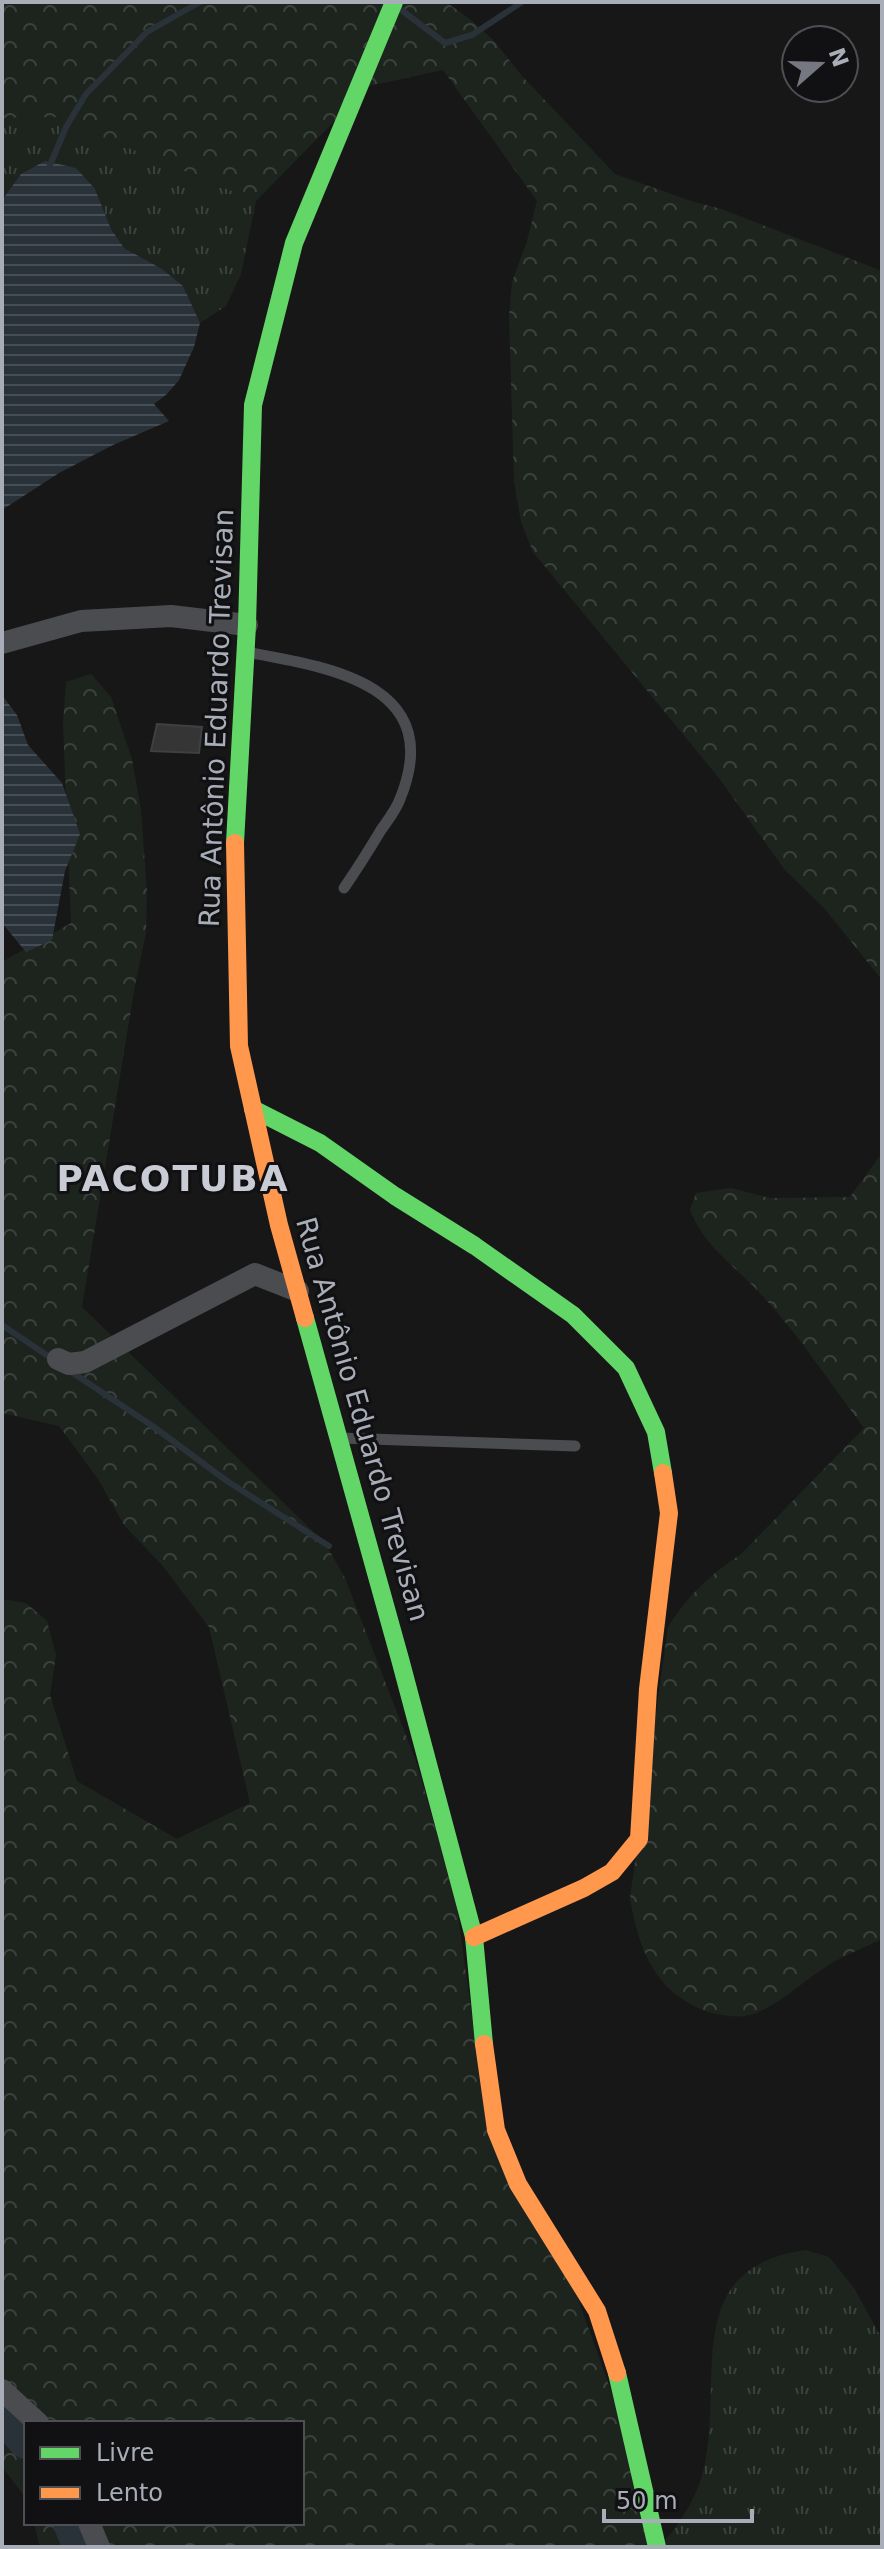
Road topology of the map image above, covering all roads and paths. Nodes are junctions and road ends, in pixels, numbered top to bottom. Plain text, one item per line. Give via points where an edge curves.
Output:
1 (394, 2) edge
2 (247, 625) junction
3 (2, 643) edge
4 (246, 652) junction
5 (344, 888) dead end
6 (253, 1109) junction
7 (298, 1291) junction
8 (58, 1359) dead end
9 (339, 1438) junction
10 (575, 1446) dead end
11 (474, 1937) junction
12 (2, 2390) edge
13 (36, 2421) edge
14 (90, 2525) edge
15 (99, 2547) edge
16 (657, 2547) edge

1 - 2 street, Rua Antônio Eduardo Trevisan via 294,243 253,405
2 - 3 street via 171,616 81,621
2 - 4 street, Rua Antônio Eduardo Trevisan
4 - 5 lane via 306,663 366,684 392,702 406,721 409,774 399,802
4 - 6 street, Rua Antônio Eduardo Trevisan via 235,822 239,1046
6 - 7 street, Rua Antônio Eduardo Trevisan
6 - 11 street via 320,1143 573,1315 626,1368 656,1432 669,1513 648,1689 639,1839 612,1872
7 - 8 street via 255,1274 85,1362
7 - 9 street, Rua Antônio Eduardo Trevisan
9 - 10 lane
9 - 11 street, Rua Antônio Eduardo Trevisan
11 - 16 street, Rua Antônio Eduardo Trevisan via 496,2130 518,2184 597,2311 612,2353
12 - 13 street
14 - 15 street

